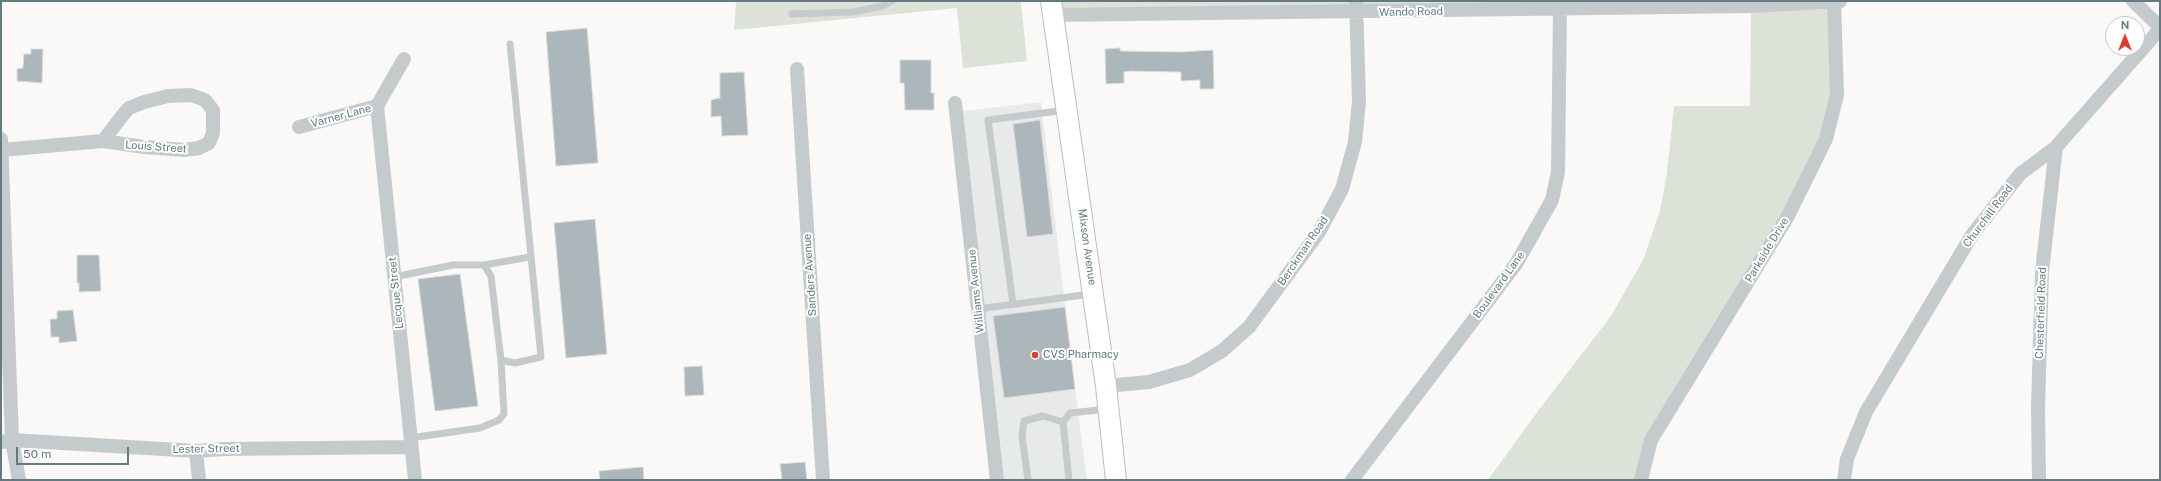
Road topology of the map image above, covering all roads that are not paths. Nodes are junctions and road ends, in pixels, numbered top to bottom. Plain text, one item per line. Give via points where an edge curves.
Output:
1 (892, 1) edge
2 (1836, 1) edge
3 (2133, 1) edge
4 (1054, 6) edge
5 (1356, 7) edge
6 (1560, 9) junction
7 (792, 14) dead end
8 (2160, 28) edge
9 (510, 44) dead end
10 (404, 58) dead end
11 (798, 69) dead end
12 (955, 103) dead end
13 (377, 106) junction
14 (1067, 109) junction
15 (299, 127) dead end
16 (103, 141) junction
17 (1, 144) edge
18 (2056, 147) junction
19 (2, 213) edge
20 (530, 257) junction
21 (484, 265) junction
22 (4, 273) edge
23 (394, 278) junction
24 (1093, 293) junction
25 (1013, 304) junction
26 (978, 309) junction
27 (501, 360) junction
28 (1106, 386) junction
29 (1109, 409) junction
30 (1063, 422) junction
31 (7, 441) edge
32 (410, 442) junction
33 (196, 451) junction
34 (19, 480) edge
35 (199, 480) edge
36 (415, 480) edge
37 (823, 480) edge
38 (998, 480) edge
39 (1028, 480) edge
40 (1069, 480) edge
41 (1116, 480) edge
42 (1352, 480) edge
43 (1641, 480) edge
44 (1844, 480) edge
45 (2039, 480) edge

1 - 7 lane via 883,6 853,12
2 - 6 street, Wando Road via 1763,6
2 - 43 street, Parkside Drive via 1837,95 1826,139 1788,216 1651,440
3 - 8 street
4 - 5 street, Wando Road
4 - 14 street, Mixson Avenue
5 - 6 street, Wando Road
5 - 28 street, Berckman Road via 1359,101 1355,142 1342,189 1319,232 1249,327 1222,351 1183,372 1149,382
6 - 42 street, Boulevard Lane via 1558,172 1552,200 1516,264
8 - 18 street, Churchill Road
9 - 20 lane
10 - 13 street, Varner Lane
11 - 37 street, Sanders Avenue
12 - 26 street, Williams Avenue
13 - 15 street, Varner Lane
13 - 23 street, Lecque Street
14 - 24 street, Mixson Avenue
14 - 25 lane via 988,120
16 - 16 street, Louis Street via 185,150 199,148 209,143 213,133 213,110 204,100 191,95 168,96 144,102 130,108
16 - 17 street, Louis Street
17 - 19 street
18 - 44 street, Churchill Road via 2020,174 1972,235 1866,412 1848,459
18 - 45 street, Chesterfield Road via 2042,272 2038,407
19 - 22 street
20 - 21 lane
20 - 27 lane via 541,357 515,363
21 - 23 lane via 453,265
21 - 27 lane via 491,276
22 - 31 street
23 - 32 street, Lecque Street
24 - 25 lane
24 - 28 street, Mixson Avenue
25 - 26 lane
26 - 38 street, Williams Avenue
27 - 32 lane via 504,414 499,420 480,428
28 - 29 street, Mixson Avenue
29 - 30 lane via 1070,413
29 - 41 street, Mixson Avenue
30 - 39 lane via 1043,416 1024,421 1022,436
30 - 40 lane
31 - 33 street, Lester Street
31 - 34 street
32 - 33 street, Lester Street
32 - 36 street, Lecque Street
33 - 35 street

